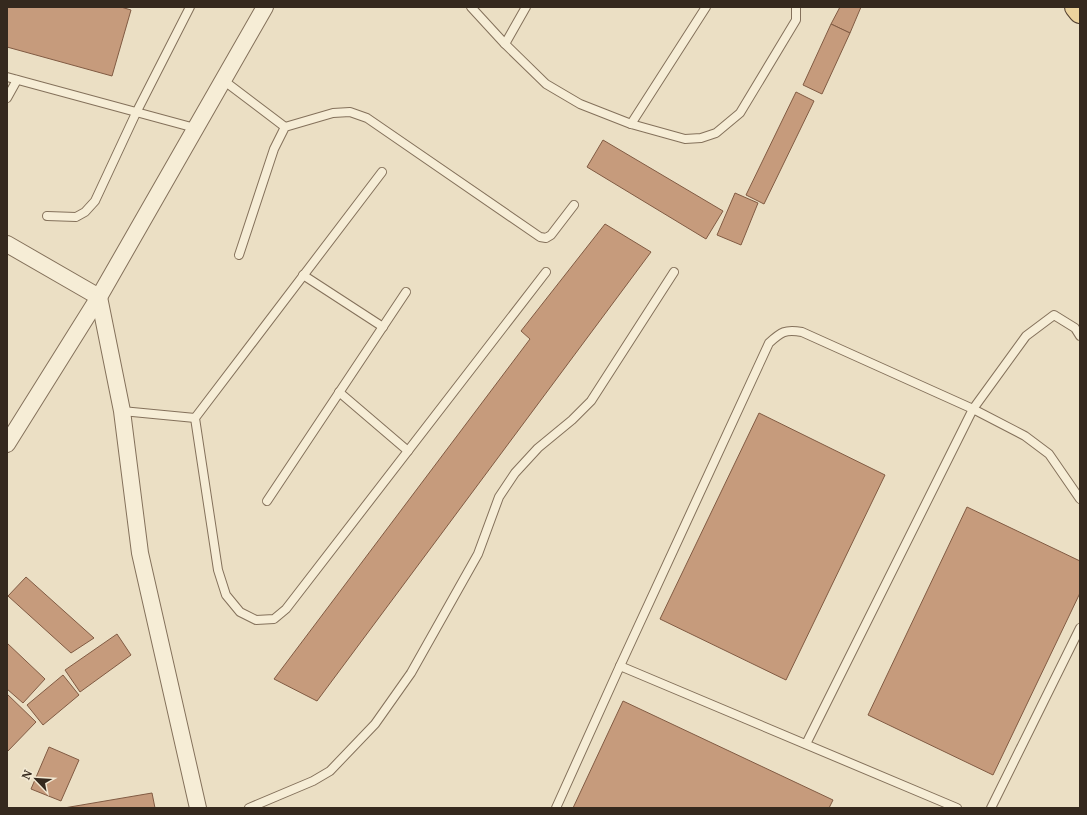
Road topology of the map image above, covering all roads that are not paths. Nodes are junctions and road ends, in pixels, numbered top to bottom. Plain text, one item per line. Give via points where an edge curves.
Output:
1 (190, 7) edge
2 (265, 7) edge
3 (471, 7) edge
4 (526, 7) edge
5 (706, 7) edge
6 (796, 7) edge
7 (1076, 7) edge
8 (1080, 12) edge
9 (506, 44) junction
10 (7, 77) edge
11 (16, 80) junction
12 (223, 80) junction
13 (7, 98) edge
14 (136, 113) junction
15 (631, 124) junction
16 (286, 127) junction
17 (195, 128) junction
18 (382, 172) dead end
19 (574, 205) dead end
20 (47, 216) dead end
21 (7, 244) edge
22 (239, 255) dead end
23 (546, 272) dead end
24 (674, 272) dead end
25 (303, 275) junction
26 (406, 292) dead end
27 (99, 297) junction
28 (383, 327) junction
29 (1080, 336) edge
30 (340, 392) junction
31 (973, 409) junction
32 (122, 411) junction
33 (195, 418) junction
34 (7, 444) edge
35 (408, 451) junction
36 (1080, 499) edge
37 (267, 501) dead end
38 (1080, 628) edge
39 (620, 666) junction
40 (806, 744) junction
41 (198, 808) edge
42 (249, 808) edge
43 (556, 808) edge
44 (957, 808) edge
45 (991, 808) edge

1 - 14 lane
2 - 12 street
3 - 9 lane
4 - 9 lane
5 - 15 lane
6 - 15 lane via 796,20 740,113 716,133 701,138 685,139
7 - 8 main road
9 - 15 lane via 546,84 580,104
10 - 11 lane
11 - 13 lane
11 - 14 lane
12 - 16 lane
12 - 17 street
14 - 17 lane
14 - 20 lane via 95,201 76,217
16 - 19 lane via 333,113 350,112 367,118 540,237 546,238 551,234
16 - 22 lane via 274,148
17 - 27 street
18 - 25 lane
21 - 27 street
23 - 35 lane
24 - 42 lane via 590,401 572,420 538,448 515,473 499,498 478,554 411,674 375,724 330,771 313,781
25 - 28 lane
25 - 33 lane
26 - 28 lane
27 - 32 street
27 - 34 street
28 - 30 lane
29 - 31 lane via 1075,328 1054,315 1026,336
30 - 35 lane
30 - 37 lane
31 - 36 lane via 1025,436 1049,454
31 - 39 lane via 802,332 791,330 779,334 770,343
31 - 40 lane
32 - 33 lane
32 - 41 street via 140,553
33 - 35 lane via 218,570 226,595 240,612 256,620 274,619 286,609
38 - 45 lane
39 - 40 lane
39 - 43 lane
40 - 44 lane

